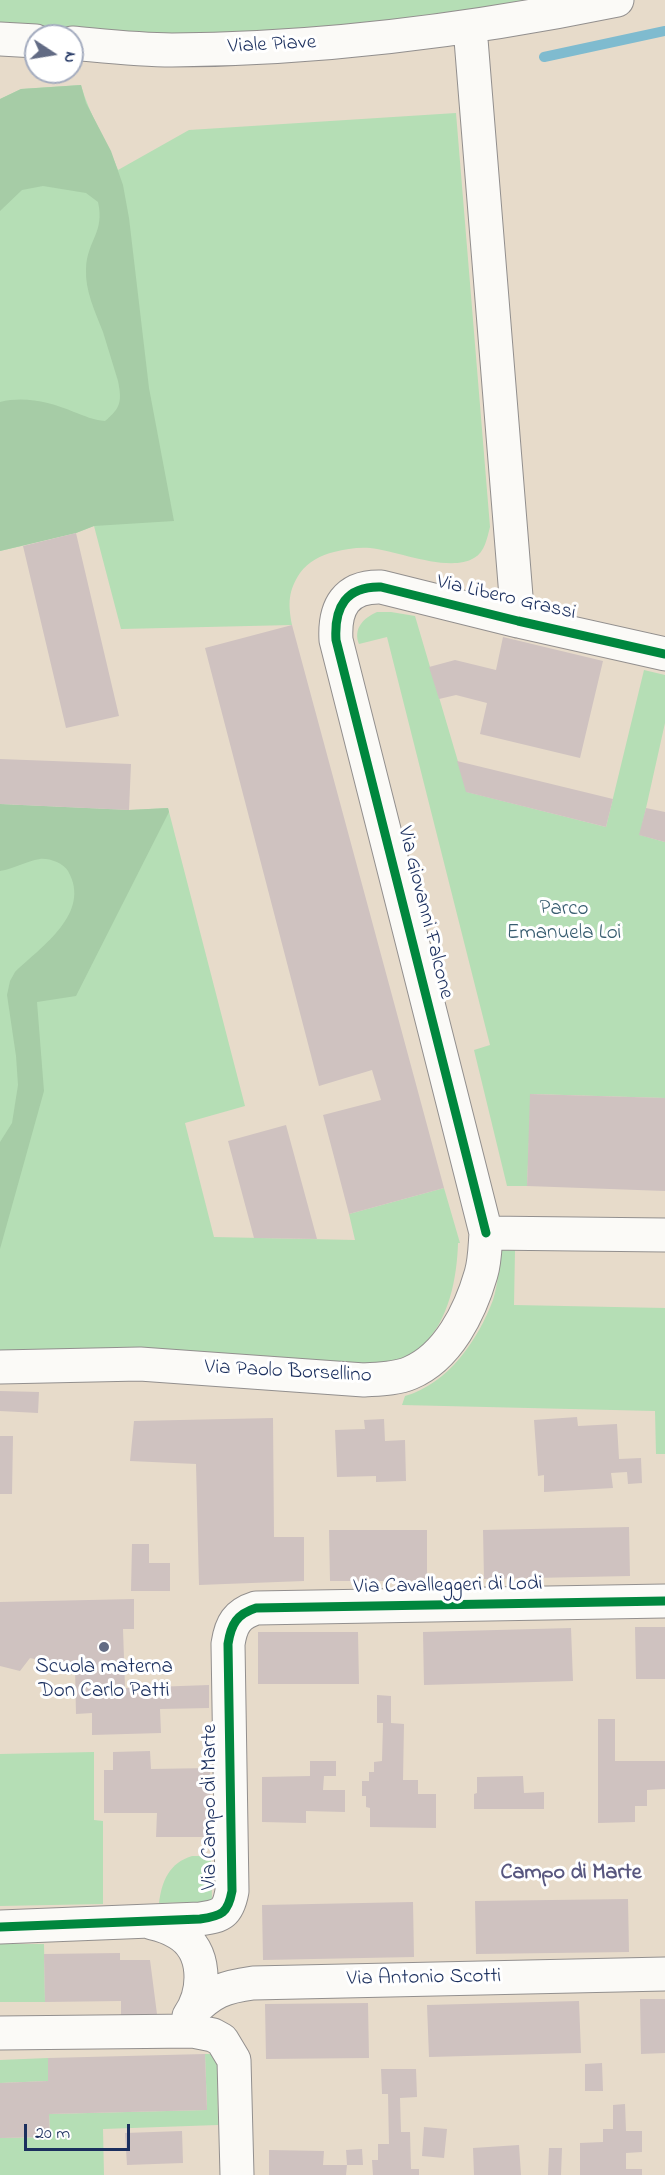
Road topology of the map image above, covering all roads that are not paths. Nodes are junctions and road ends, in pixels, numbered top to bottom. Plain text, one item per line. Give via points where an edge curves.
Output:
1 (617, 0) edge
2 (470, 27) junction
3 (0, 39) edge
4 (24, 40) edge
5 (84, 45) edge
6 (343, 603) joint
7 (518, 621) junction
8 (665, 654) edge
9 (486, 1233) junction
10 (665, 1235) edge
11 (0, 1367) edge
12 (665, 1601) edge
13 (235, 1619) joint
14 (148, 1922) junction
15 (0, 1927) edge
16 (665, 1974) edge
17 (191, 2013) junction
18 (166, 2032) junction
19 (0, 2033) edge
20 (237, 2175) edge

1 - 2 street, Viale Piave
2 - 5 street, Viale Piave via 260,48 170,50
2 - 7 street
3 - 4 street
6 - 7 street, Via Libero Grassi via 354,591 381,587
6 - 9 street, Via Giovanni Falcone via 336,617 336,640
7 - 8 street, Via Libero Grassi
9 - 10 street
9 - 11 street, Via Paolo Borsellino via 482,1273 467,1311 450,1341 430,1361 410,1373 364,1380 140,1364
12 - 13 street, Via Cavalleggeri di Lodi via 256,1608
13 - 14 street, Via Campo di Marte via 228,1644 232,1891 229,1906 211,1918
14 - 15 street, Via Campo di Marte
14 - 17 street, Via Campo di Marte via 180,1934 198,1956 201,1987
16 - 17 street, Via Antonio Scotti via 253,1983 214,1992
17 - 18 street via 185,2022
18 - 19 street
18 - 20 street via 213,2035 222,2040 234,2060

